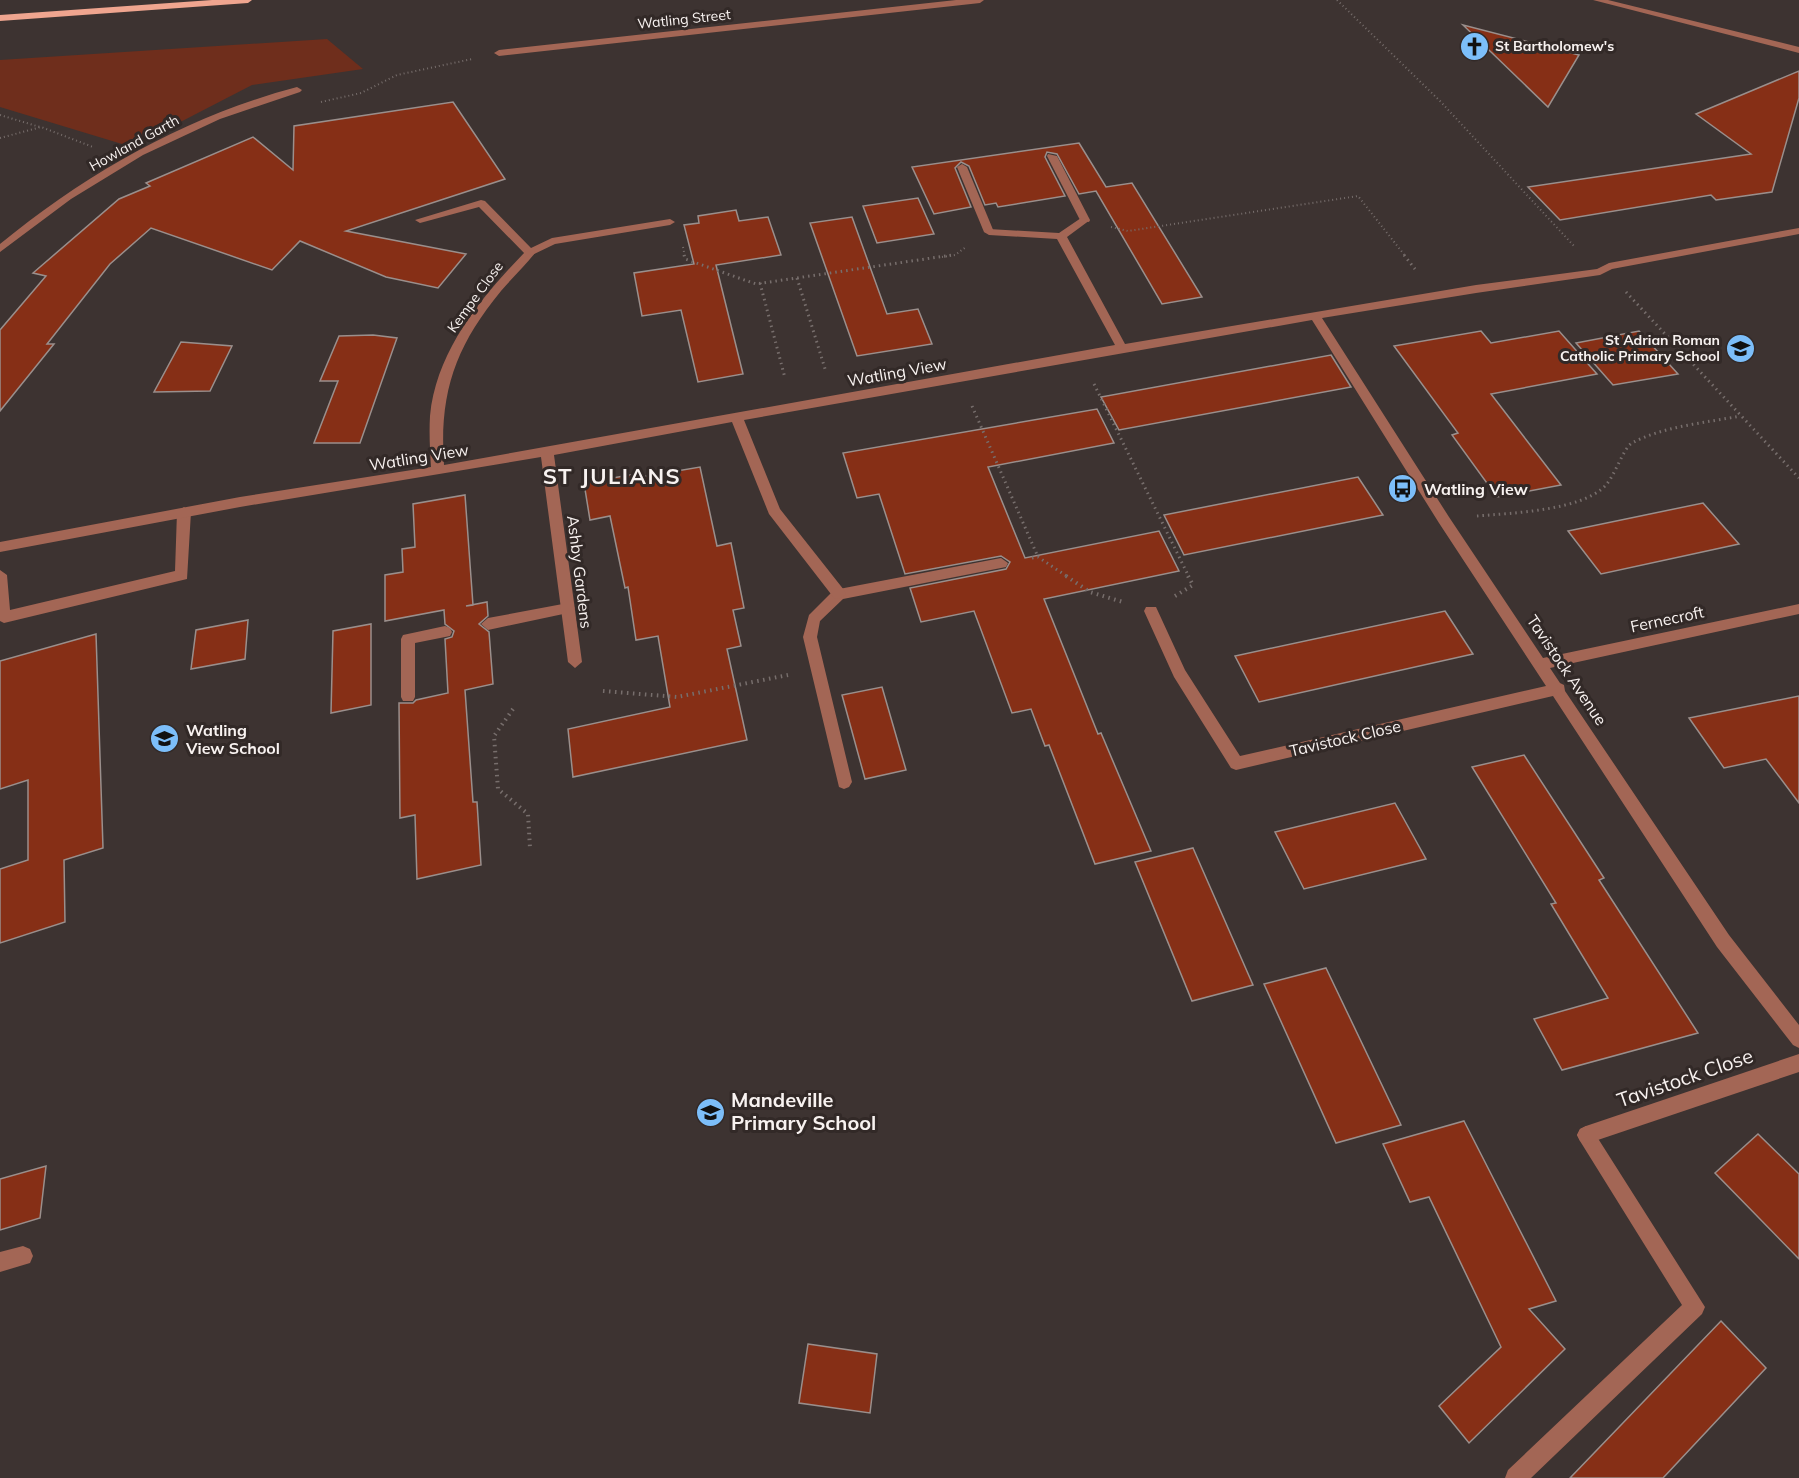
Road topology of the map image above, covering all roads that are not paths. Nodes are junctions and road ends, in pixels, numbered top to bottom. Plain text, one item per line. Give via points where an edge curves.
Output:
1 (248, 0) edge
2 (980, 0) edge
3 (1597, 0) edge
4 (0, 18) edge
5 (1799, 50) edge
6 (499, 53) road end
7 (297, 90) dead end
8 (1052, 156) dead end
9 (962, 167) dead end
10 (420, 220) dead end
11 (670, 222) road end
12 (1799, 231) edge
13 (1060, 236) junction
14 (0, 249) edge
15 (530, 253) junction
16 (1314, 315) junction
17 (1122, 348) junction
18 (736, 416) junction
19 (547, 451) junction
20 (438, 471) junction
21 (184, 512) junction
22 (0, 547) edge
23 (1001, 563) road end
24 (0, 575) edge
25 (839, 594) junction
26 (568, 609) junction
27 (1799, 609) edge
28 (1151, 611) road end
29 (488, 624) dead end
30 (445, 632) dead end
31 (575, 662) dead end
32 (1542, 664) junction
33 (1559, 689) junction
34 (408, 697) dead end
35 (844, 782) dead end
36 (1799, 1039) edge
37 (1799, 1063) edge
38 (23, 1256) dead end
39 (0, 1262) edge
40 (1516, 1478) edge

1 - 4 main road
2 - 6 street, Watling Street
3 - 5 street
7 - 14 street, Howland Garth via 256,101 151,146 31,222
8 - 13 street via 1085,220
9 - 13 street via 989,232
10 - 15 street via 481,203
11 - 15 street, Kempe Close via 552,241
12 - 16 street, Watling View via 1609,266 1600,272 1577,276
13 - 17 street
15 - 20 street, Kempe Close via 506,277 462,336 448,369 437,410
16 - 17 street, Watling View
16 - 32 street, Tavistock Avenue via 1444,520
17 - 18 street, Watling View
18 - 19 street, Watling View
18 - 25 street via 774,511
19 - 20 street, Watling View
19 - 26 street, Ashby Gardens
20 - 21 street, Watling View
21 - 22 street, Watling View
21 - 24 street via 182,574 4,617
23 - 25 street
25 - 35 street via 814,619 810,637
26 - 29 street
26 - 31 street, Ashby Gardens
27 - 32 street, Fernecroft
28 - 33 street, Tavistock Close via 1179,673 1236,763
30 - 34 street via 408,639
32 - 33 street, Tavistock Avenue
33 - 36 street, Tavistock Avenue via 1723,941
37 - 40 street, Tavistock Close via 1586,1135 1695,1307
38 - 39 street

